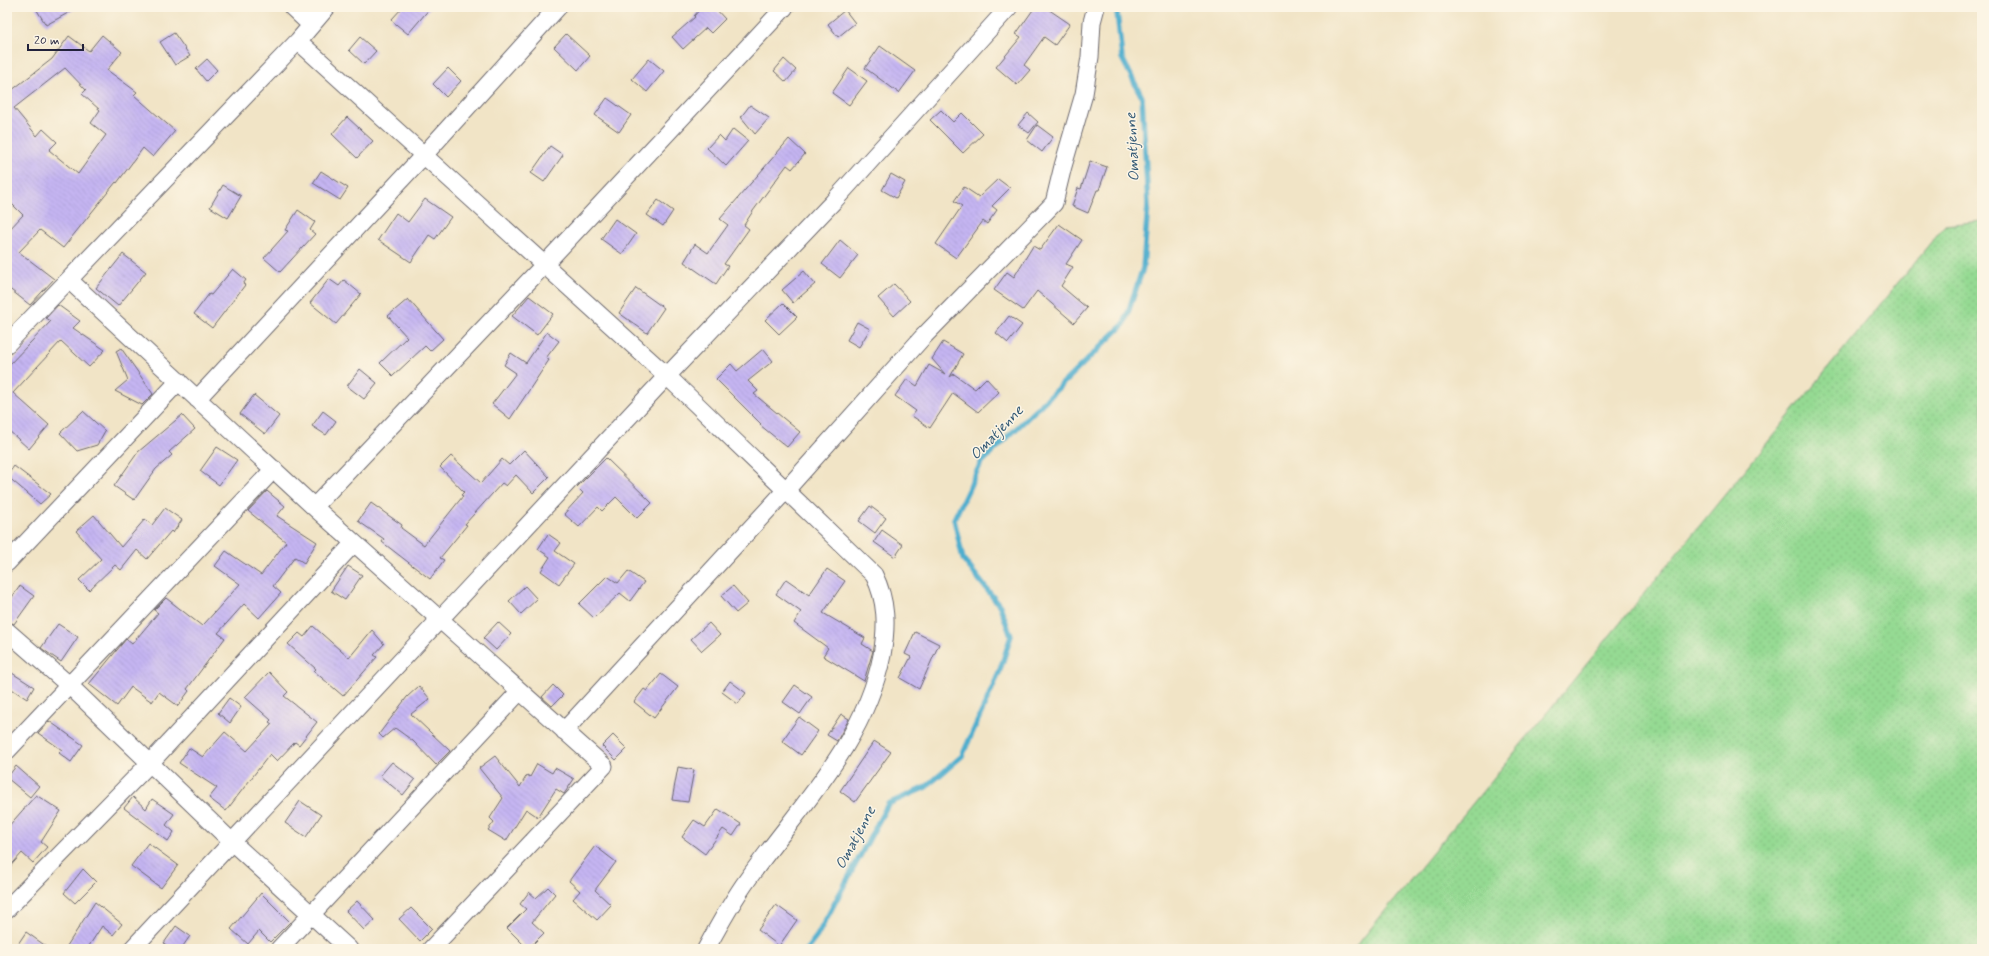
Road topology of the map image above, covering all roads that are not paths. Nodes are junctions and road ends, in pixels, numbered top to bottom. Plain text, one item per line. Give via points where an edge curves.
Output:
1 (292, 7) edge
2 (327, 7) edge
3 (558, 7) edge
4 (785, 7) edge
5 (1009, 7) edge
6 (1096, 7) edge
7 (312, 25) junction
8 (298, 41) junction
9 (424, 155) junction
10 (544, 265) junction
11 (69, 280) junction
12 (7, 344) edge
13 (667, 376) junction
14 (178, 381) junction
15 (197, 399) junction
16 (274, 469) junction
17 (786, 490) junction
18 (314, 507) junction
19 (354, 543) junction
20 (7, 563) edge
21 (439, 620) junction
22 (7, 631) edge
23 (70, 686) junction
24 (520, 691) junction
25 (564, 731) junction
26 (7, 751) edge
27 (150, 763) junction
28 (232, 842) junction
29 (7, 909) edge
30 (310, 913) junction
31 (132, 949) edge
32 (278, 949) edge
33 (349, 949) edge
34 (431, 949) edge
35 (706, 949) edge

1 - 7 street
2 - 7 street
3 - 9 street
4 - 10 street
5 - 13 street via 833,202
6 - 17 street via 1084,94 1054,203 922,338
7 - 8 street
8 - 9 street
8 - 11 street
9 - 10 street
9 - 15 street
10 - 13 street
10 - 18 street
11 - 12 street
11 - 14 street
13 - 17 street
13 - 21 street
14 - 15 street
14 - 20 street
15 - 16 street
16 - 18 street
16 - 23 street
17 - 25 street
17 - 35 street via 874,575 883,598 886,634 880,667 870,699 855,730 835,763 748,879
18 - 19 street
19 - 21 street
19 - 27 street
21 - 24 street
21 - 28 street
22 - 23 street
23 - 26 street
23 - 27 street
24 - 25 street
24 - 30 street
25 - 34 street via 604,766
27 - 28 street
27 - 29 street
28 - 30 street
28 - 31 street
30 - 32 street
30 - 33 street

